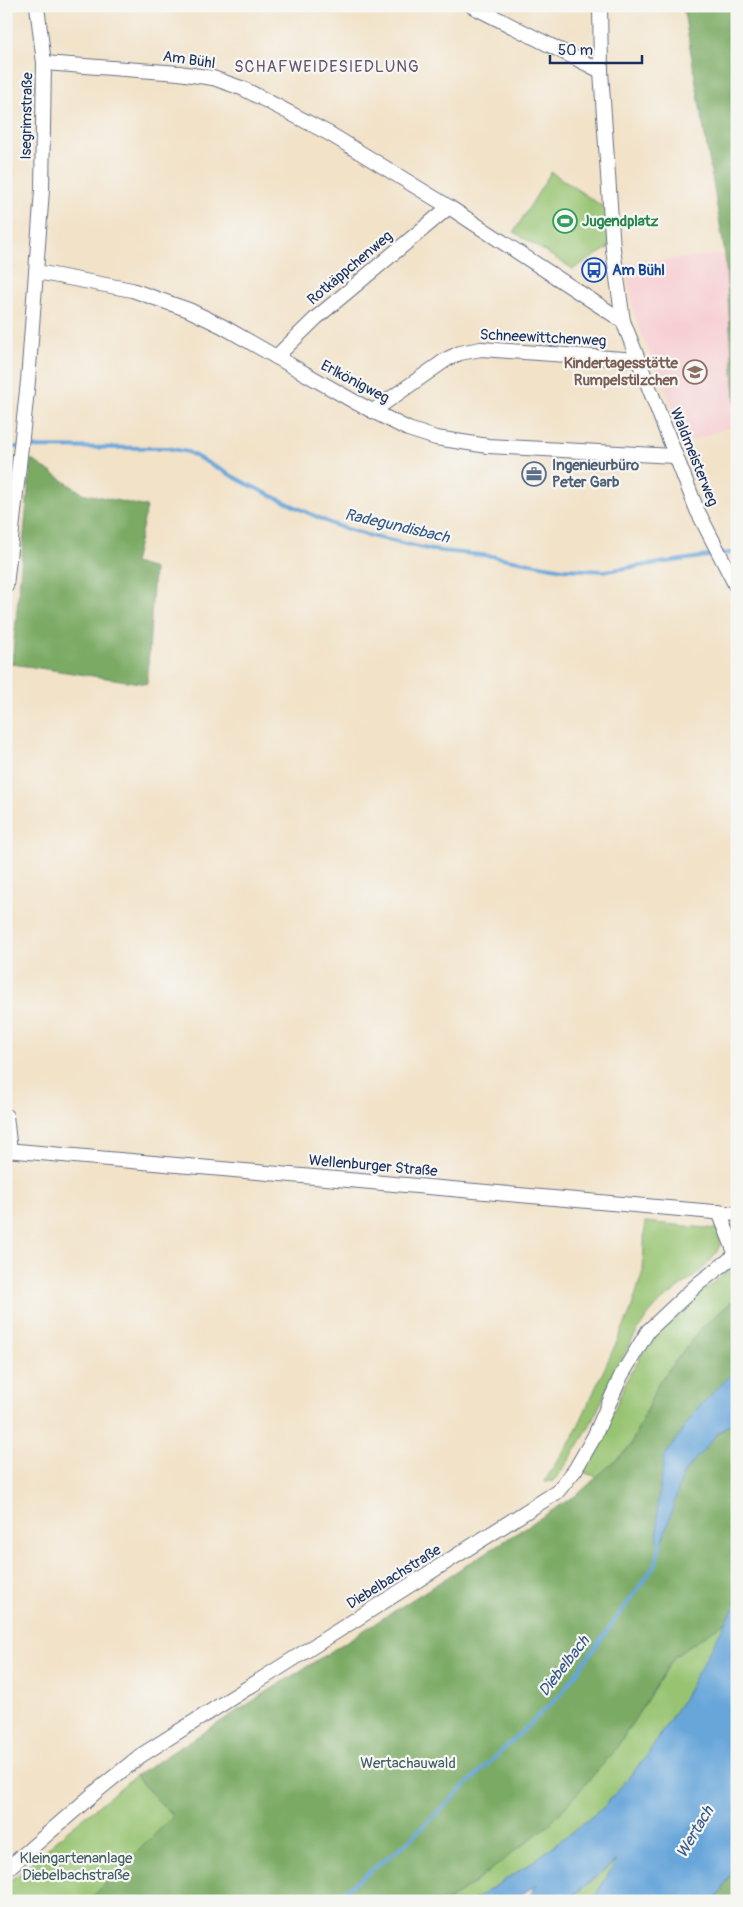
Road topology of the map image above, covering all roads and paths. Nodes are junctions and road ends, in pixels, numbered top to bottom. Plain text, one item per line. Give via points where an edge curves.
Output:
1 (37, 6) edge
2 (472, 6) edge
3 (600, 6) edge
4 (44, 63) junction
5 (601, 71) junction
6 (449, 207) junction
7 (37, 272) junction
8 (623, 321) junction
9 (276, 358) junction
10 (638, 360) junction
11 (373, 411) junction
12 (674, 456) junction
13 (6, 586) edge
14 (737, 588) edge
15 (6, 1116) edge
16 (8, 1150) edge
17 (719, 1212) junction
18 (737, 1214) edge
19 (736, 1255) edge
20 (6, 1870) edge

1 - 4 street, Isegrimstraße
2 - 5 street
3 - 5 street, Waldmeisterweg
4 - 6 street, Am Bühl via 129,68 213,78 244,89 330,134
4 - 7 street, Isegrimstraße
5 - 8 street, Waldmeisterweg via 613,249
6 - 8 street, Am Bühl
6 - 9 street, Rotkäppchenweg via 316,318
7 - 9 street, Erlkönigweg via 132,290 171,303 222,326
7 - 13 street, Isegrimstraße
8 - 10 street, Waldmeisterweg
9 - 11 street, Erlkönigweg
10 - 11 street, Schneewittchenweg via 481,349 460,353
10 - 12 street, Waldmeisterweg
11 - 12 street, Erlkönigweg via 408,429 480,446
12 - 14 street, Waldmeisterweg via 697,510
15 - 16 street
16 - 17 street, Wellenburger Straße
17 - 18 street, Wellenburger Straße
17 - 19 street
19 - 20 street, Diebelbachstraße via 648,1331 621,1376 594,1438 557,1492 140,1756

